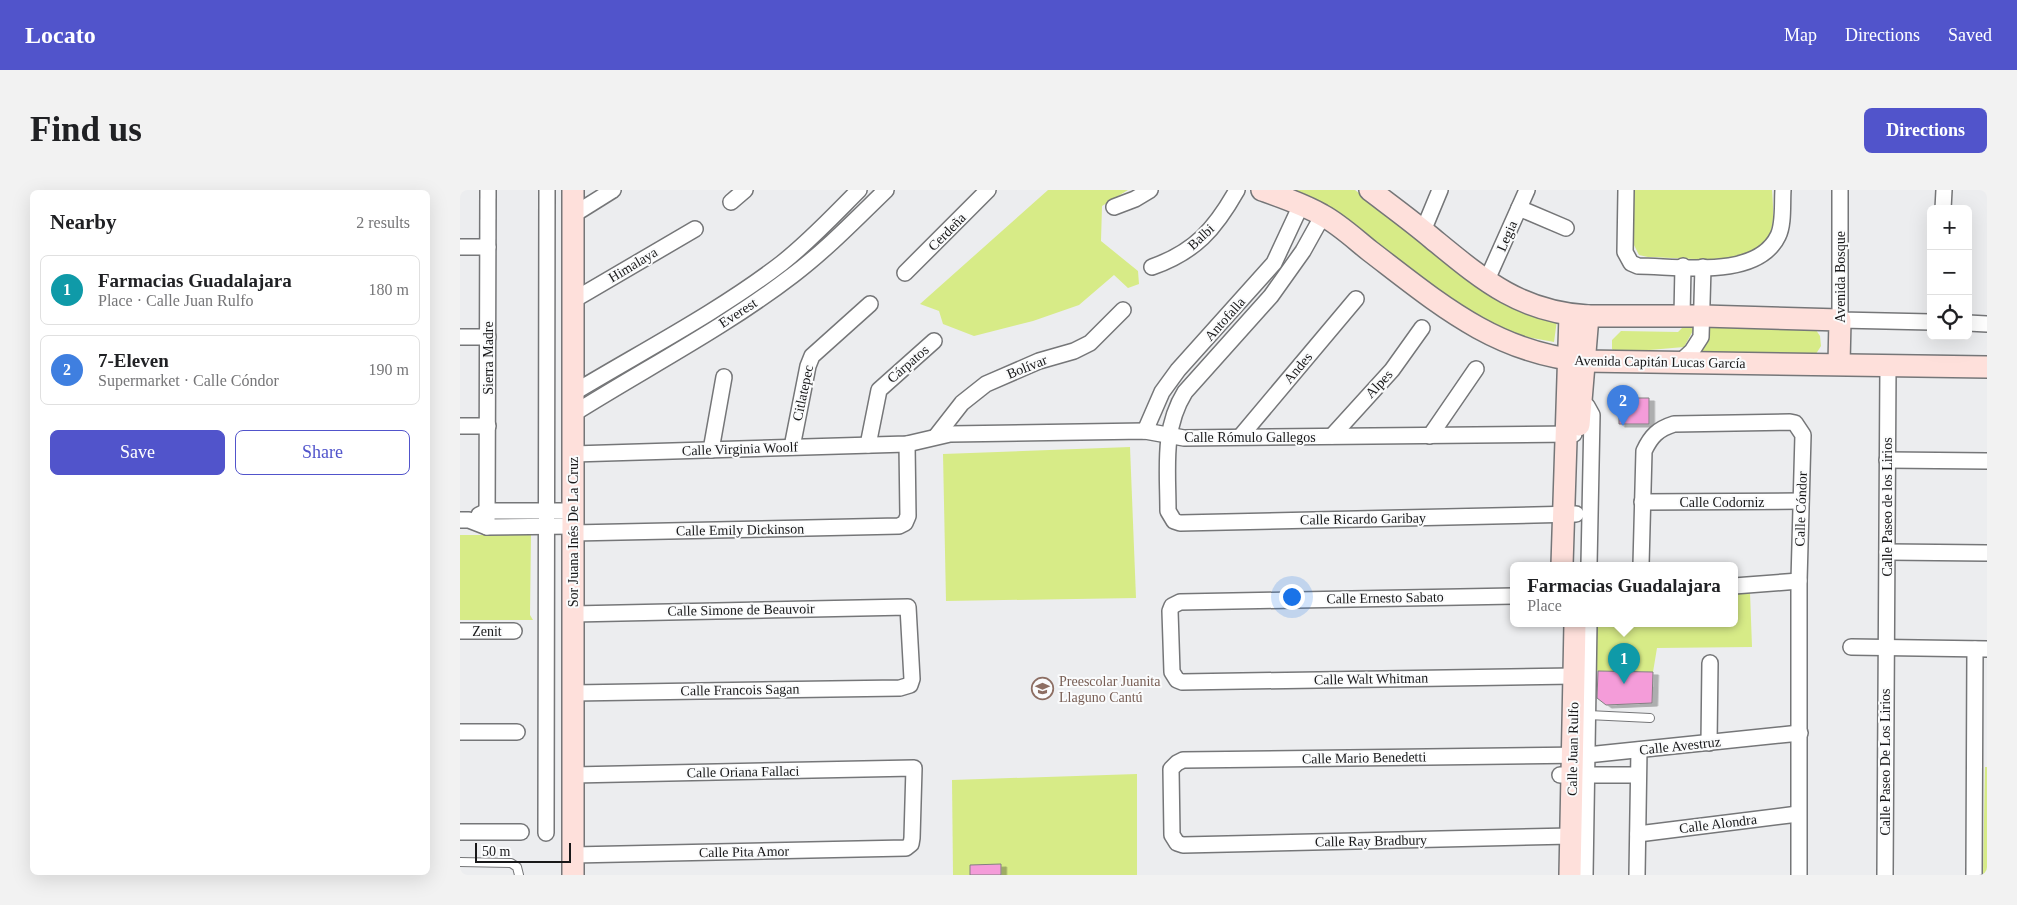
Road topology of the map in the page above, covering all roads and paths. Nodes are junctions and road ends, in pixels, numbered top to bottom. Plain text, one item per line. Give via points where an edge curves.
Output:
1 (488, 190) edge
2 (547, 190) edge
3 (573, 190) edge
4 (613, 190) edge
5 (744, 190) edge
6 (859, 190) edge
7 (886, 190) edge
8 (988, 190) edge
9 (1150, 190) edge
10 (1237, 190) edge
11 (1262, 190) edge
12 (1370, 190) edge
13 (1440, 190) edge
14 (1527, 190) edge
15 (1626, 190) edge
16 (1783, 190) edge
17 (1840, 190) edge
18 (1944, 190) edge
19 (732, 202) dead end
20 (1301, 205) junction
21 (1943, 205) edge
22 (1114, 207) dead end
23 (1519, 208) junction
24 (574, 215) junction
25 (1323, 215) junction
26 (1566, 228) dead end
27 (695, 229) dead end
28 (1423, 230) junction
29 (460, 247) edge
30 (488, 247) junction
31 (1684, 266) junction
32 (1152, 267) dead end
33 (1703, 267) junction
34 (905, 273) dead end
35 (1486, 282) junction
36 (1356, 299) dead end
37 (572, 301) junction
38 (870, 304) dead end
39 (1123, 310) dead end
40 (1579, 316) junction
41 (1693, 316) junction
42 (1840, 320) junction
43 (1927, 322) edge
44 (1972, 323) edge
45 (1987, 324) edge
46 (1422, 328) dead end
47 (460, 337) edge
48 (488, 337) junction
49 (934, 341) dead end
50 (1576, 360) junction
51 (1679, 363) junction
52 (1839, 364) junction
53 (1888, 366) junction
54 (1987, 368) edge
55 (1476, 369) dead end
56 (724, 377) dead end
57 (1573, 399) junction
58 (573, 403) junction
59 (460, 426) edge
60 (488, 426) junction
61 (1145, 431) junction
62 (1168, 434) junction
63 (1571, 434) junction
64 (937, 435) junction
65 (1332, 436) junction
66 (1430, 436) junction
67 (1240, 437) junction
68 (907, 444) junction
69 (868, 445) junction
70 (792, 447) junction
71 (712, 450) junction
72 (573, 454) junction
73 (1887, 460) junction
74 (1987, 461) edge
75 (1802, 501) junction
76 (1642, 502) junction
77 (487, 511) junction
78 (1168, 511) joint
79 (1570, 514) junction
80 (546, 518) junction
81 (464, 520) edge
82 (573, 523) junction
83 (487, 527) junction
84 (1887, 552) junction
85 (1987, 553) edge
86 (1562, 562) edge
87 (1576, 562) edge
88 (1590, 562) edge
89 (1641, 562) edge
90 (1799, 581) junction
91 (1738, 586) edge
92 (1510, 596) edge
93 (573, 614) junction
94 (1561, 627) edge
95 (1574, 627) edge
96 (1589, 627) edge
97 (460, 631) edge
98 (514, 631) dead end
99 (1851, 647) dead end
100 (1885, 648) junction
101 (1981, 649) edge
102 (1710, 663) dead end
103 (1567, 676) junction
104 (1182, 682) joint
105 (906, 686) joint
106 (573, 693) junction
107 (1588, 715) junction
108 (1650, 718) dead end
109 (460, 732) edge
110 (517, 732) dead end
111 (1800, 733) junction
112 (1709, 743) junction
113 (1639, 750) junction
114 (1573, 765) junction
115 (573, 775) junction
116 (1638, 775) junction
117 (1798, 814) junction
118 (460, 832) edge
119 (521, 832) dead end
120 (546, 833) dead end
121 (1638, 834) junction
122 (1565, 836) junction
123 (912, 842) joint
124 (1183, 845) joint
125 (460, 862) edge
126 (573, 865) edge
127 (519, 875) edge
128 (1558, 875) edge
129 (1570, 875) edge
130 (1585, 875) edge
131 (1638, 875) edge
132 (1800, 875) edge
133 (1885, 875) edge
134 (1974, 875) edge

1 - 30 street, Sierra Madre
2 - 80 street, Sor Juana Inés De La Cruz
3 - 24 street, Sor Juana Inés De La Cruz
4 - 24 street
5 - 19 street
6 - 58 street, Everest via 782,263
7 - 58 street, Everest via 820,254 792,276 686,346
8 - 34 street, Cerdeña
9 - 22 street
10 - 32 street, Balbi via 1212,229 1194,246
11 - 20 street, Avenida Capitán Lucas García
12 - 28 street
13 - 28 street
14 - 23 street, Legia
15 - 31 street via 1627,258 1638,266
16 - 33 street via 1781,229 1764,254 1737,265
17 - 42 street, Avenida Bosque
18 - 21 street
20 - 25 street, Avenida Capitán Lucas García
20 - 61 street, Antofalla via 1274,263 1178,370 1162,392
23 - 26 street
23 - 35 street, Legia
24 - 37 street, Sor Juana Inés De La Cruz
25 - 50 street, Avenida Capitán Lucas García via 1432,298 1491,336 1513,346
25 - 62 street, Antofalla via 1272,296 1185,392 1177,405
27 - 37 street, Himalaya
28 - 35 street
29 - 30 street
30 - 48 street, Sierra Madre
31 - 33 street
31 - 41 street
33 - 41 street
35 - 40 street via 1522,302
36 - 67 street, Andes
37 - 58 street, Sor Juana Inés De La Cruz
38 - 70 street, Citlatepec via 812,356
39 - 64 street, Bolívar via 1090,343 986,384 962,403
40 - 41 street
40 - 50 street
41 - 42 street
41 - 51 street via 1701,337
42 - 43 street
42 - 52 street, Avenida Bosque
44 - 45 street
46 - 65 street, Alpes via 1392,370
47 - 48 street
48 - 60 street, Sierra Madre
49 - 69 street, Cárpatos via 880,390
50 - 51 street, Avenida Capitán Lucas García
50 - 57 street
51 - 52 street, Avenida Capitán Lucas García
52 - 53 street, Avenida Capitán Lucas García
53 - 54 street, Avenida Capitán Lucas García
53 - 73 street, Calle Paseo de los Lirios
55 - 66 street
56 - 71 street
57 - 63 street
57 - 88 street via 1587,406 1592,415
58 - 72 street, Sor Juana Inés De La Cruz
59 - 60 street
60 - 77 street, Sierra Madre
61 - 62 street, Calle Rómulo Gallegos
61 - 64 street, Calle Rómulo Gallegos
62 - 67 street, Calle Rómulo Gallegos via 1184,438
62 - 78 street, Antofalla
63 - 66 street, Calle Rómulo Gallegos
63 - 79 street
64 - 68 street, Calle Rómulo Gallegos
65 - 66 street, Calle Rómulo Gallegos
65 - 67 street, Calle Rómulo Gallegos
68 - 69 street, Calle Virginia Woolf
68 - 82 street, Calle Emily Dickinson via 908,516 906,523 899,526
69 - 70 street, Calle Virginia Woolf
70 - 71 street, Calle Virginia Woolf
71 - 72 street, Calle Virginia Woolf
72 - 82 street, Sor Juana Inés De La Cruz
73 - 74 street
73 - 84 street, Calle Paseo de los Lirios
75 - 76 street, Calle Codorniz
75 - 76 street, Calle Cóndor via 1803,435 1796,423 1790,422 1674,424 1664,427 1649,439 1644,451
75 - 90 street, Calle Cóndor
76 - 89 street, Calle Cóndor
77 - 80 street
77 - 81 street
77 - 83 street, Sierra Madre
78 - 79 street, Calle Ricardo Garibay via 1174,521 1180,523
79 - 86 street
79 - 87 street
80 - 82 street, Calle Emily Dickinson
80 - 83 street
80 - 120 street, Sor Juana Inés De La Cruz
81 - 83 street
82 - 93 street, Sor Juana Inés De La Cruz
84 - 85 street
84 - 100 street, Calle Paseo de los Lirios
90 - 91 street
90 - 111 street, Calle Cóndor
92 - 104 street, Calle Ernesto Sabato via 1180,602 1170,611 1172,672
93 - 105 street, Calle Simone de Beauvoir via 908,607 912,679
93 - 106 street, Sor Juana Inés De La Cruz
94 - 103 street, Calle Juan Rulfo
95 - 103 street, Calle Juan Rulfo
96 - 107 street, Calle Juan Rulfo
97 - 98 street, Zenit
99 - 100 street
100 - 101 street
100 - 133 street, Calle Paseo De Los Lirios
101 - 134 street
102 - 112 street
103 - 104 street, Calle Walt Whitman
103 - 114 street, Calle Juan Rulfo
105 - 106 street, Calle Francois Sagan
106 - 115 street, Sor Juana Inés De La Cruz
107 - 108 lane
107 - 114 street, Calle Juan Rulfo
109 - 110 street
111 - 112 street, Calle Avestruz
111 - 117 street, Calle Cóndor
112 - 113 street, Calle Avestruz
113 - 114 street, Calle Avestruz
113 - 116 street
114 - 116 street, Calle Avestruz
114 - 122 street, Calle Juan Rulfo
114 - 124 street, Calle Mario Benedetti via 1183,760 1171,770 1172,835 1177,843
114 - 130 street, Calle Juan Rulfo
115 - 123 street, Calle Oriana Fallaci via 914,768
115 - 126 street, Sor Juana Inés De La Cruz
116 - 121 street
117 - 121 street, Calle Alondra
117 - 132 street, Calle Cóndor
118 - 119 street
121 - 131 street
122 - 124 street, Calle Ray Bradbury
122 - 128 street, Calle Juan Rulfo
122 - 129 street, Calle Juan Rulfo
123 - 126 street, Calle Pita Amor via 906,848
125 - 127 lane via 511,863 517,866

